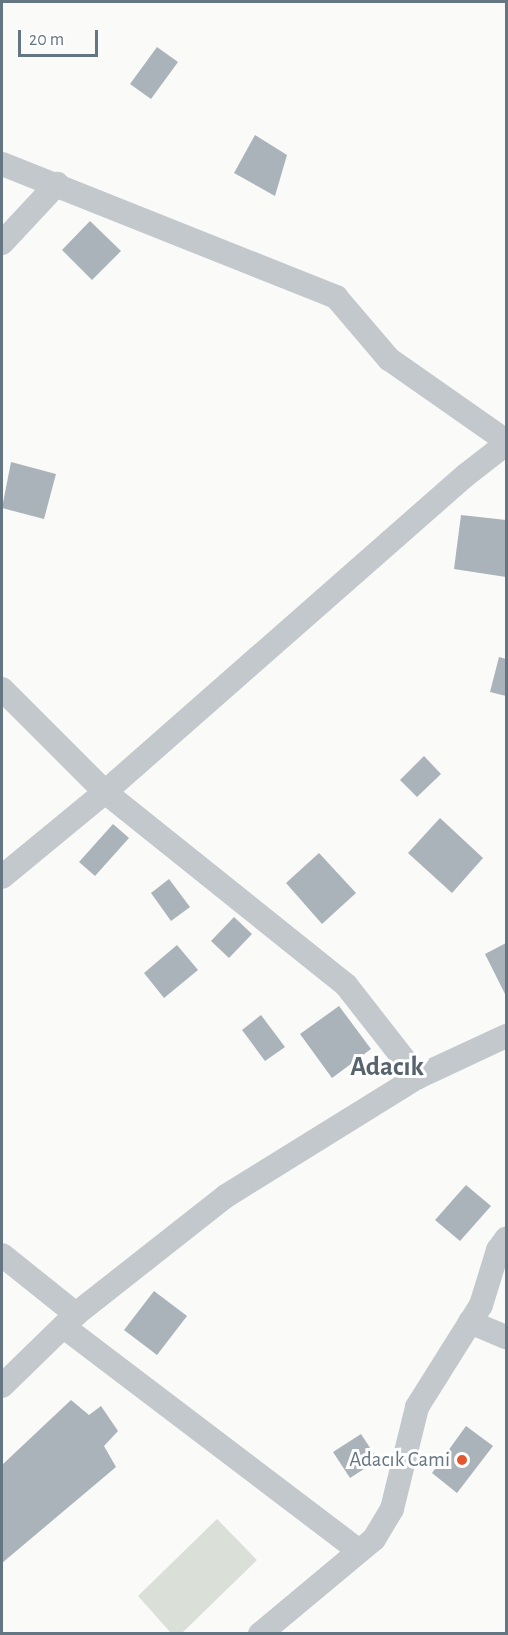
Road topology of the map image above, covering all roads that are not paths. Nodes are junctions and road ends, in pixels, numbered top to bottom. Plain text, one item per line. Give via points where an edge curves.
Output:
1 (2, 164) edge
2 (57, 184) junction
3 (2, 243) edge
4 (507, 442) edge
5 (2, 689) edge
6 (105, 792) junction
7 (2, 877) edge
8 (507, 1035) edge
9 (418, 1077) junction
10 (507, 1239) edge
11 (2, 1255) edge
12 (70, 1321) junction
13 (470, 1322) junction
14 (507, 1337) edge
15 (2, 1386) edge
16 (359, 1551) junction
17 (260, 1634) edge

1 - 2 street
2 - 3 street
2 - 4 street via 336,297 389,359
4 - 6 street
5 - 6 street
6 - 7 street
6 - 9 street via 346,985
8 - 9 street
9 - 12 street via 226,1196
10 - 13 street via 498,1250 481,1305
11 - 12 street
12 - 15 street
12 - 16 street
13 - 14 street
13 - 16 street via 417,1407 392,1509 374,1539
16 - 17 street

